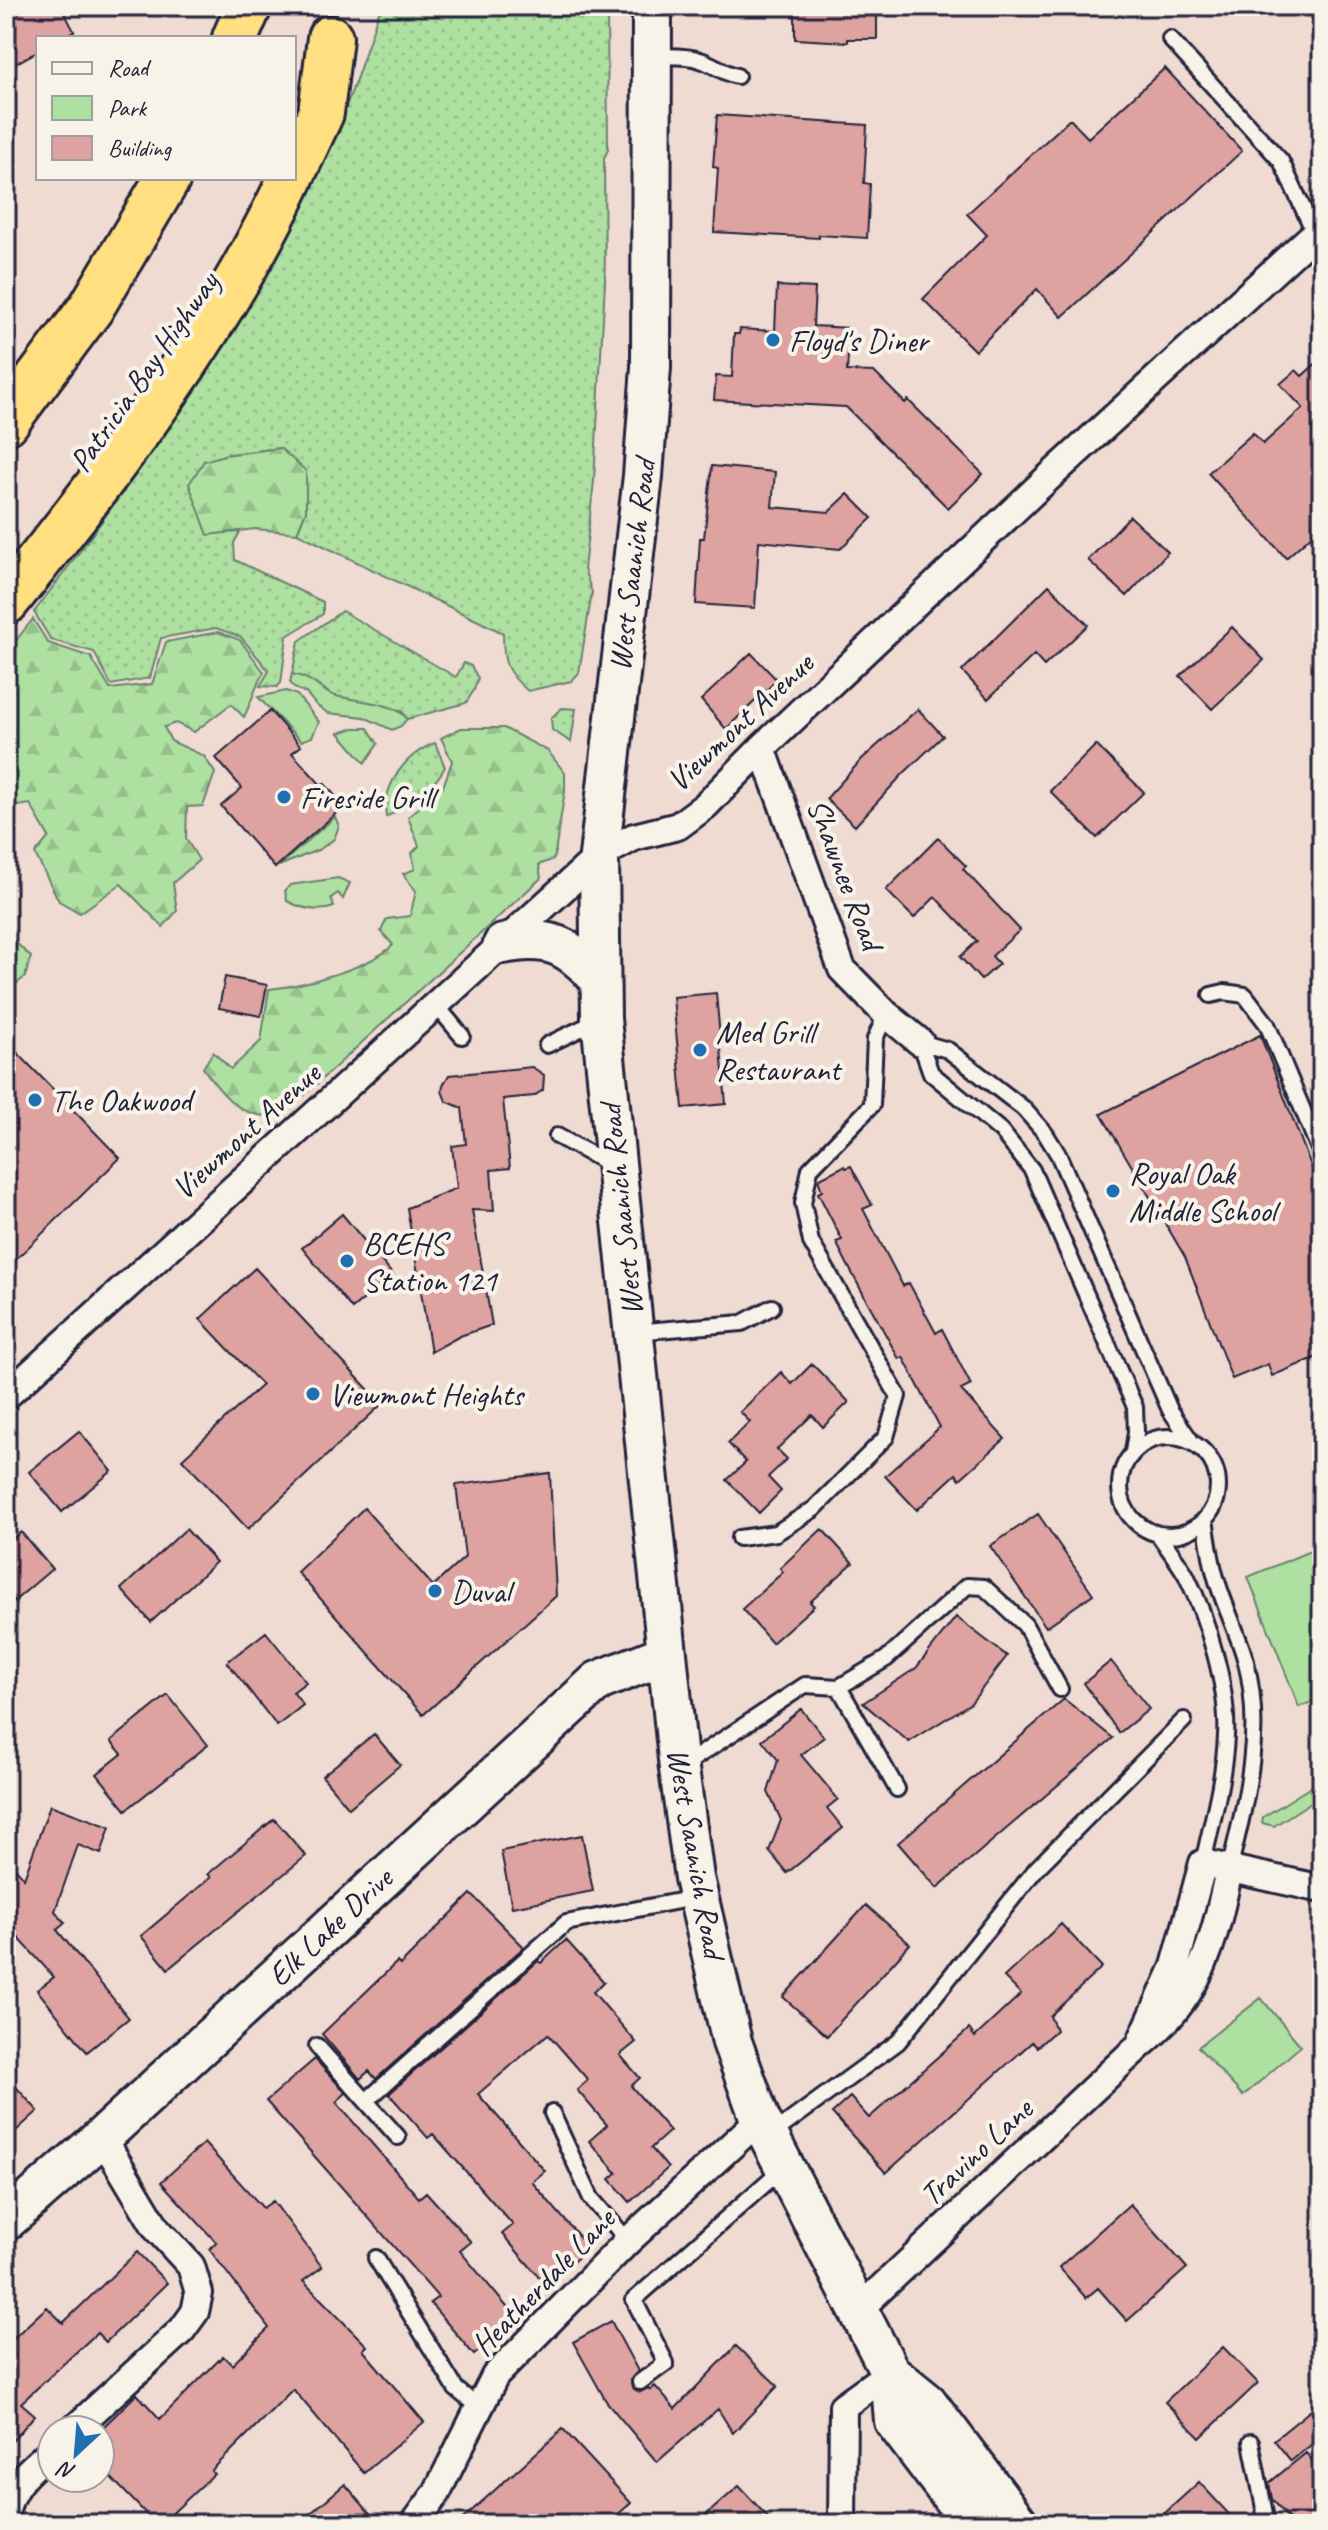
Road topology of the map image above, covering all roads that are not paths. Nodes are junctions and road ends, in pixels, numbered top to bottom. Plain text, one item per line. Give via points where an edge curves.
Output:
1 (249, 6) edge
2 (652, 6) edge
3 (336, 22) edge
4 (236, 36) edge
5 (1170, 39) dead end
6 (653, 56) junction
7 (737, 76) dead end
8 (296, 120) edge
9 (296, 167) edge
10 (167, 180) edge
11 (267, 180) edge
12 (290, 180) edge
13 (1320, 234) edge
14 (10, 416) edge
15 (6, 556) edge
16 (6, 602) edge
17 (762, 748) junction
18 (599, 856) junction
19 (503, 944) junction
20 (600, 980) junction
21 (1211, 995) dead end
22 (436, 1005) junction
23 (886, 1014) junction
24 (601, 1019) junction
25 (462, 1036) dead end
26 (920, 1042) junction
27 (547, 1045) dead end
28 (557, 1136) dead end
29 (1322, 1156) edge
30 (617, 1168) junction
31 (772, 1307) dead end
32 (634, 1332) junction
33 (6, 1396) edge
34 (1191, 1441) junction
35 (1133, 1452) junction
36 (1205, 1519) junction
37 (1158, 1534) junction
38 (739, 1538) dead end
39 (666, 1654) junction
40 (839, 1687) junction
41 (1060, 1689) dead end
42 (1184, 1720) dead end
43 (679, 1769) junction
44 (897, 1789) dead end
45 (1203, 1863) junction
46 (1229, 1870) junction
47 (1322, 1889) edge
48 (699, 1897) junction
49 (317, 2046) dead end
50 (1139, 2046) junction
51 (366, 2101) junction
52 (552, 2113) dead end
53 (102, 2137) junction
54 (398, 2137) dead end
55 (772, 2140) junction
56 (11, 2208) edge
57 (628, 2241) junction
58 (376, 2258) dead end
59 (859, 2309) junction
60 (890, 2372) junction
61 (640, 2382) dead end
62 (478, 2407) junction
63 (90, 2414) edge
64 (1251, 2442) dead end
65 (36, 2465) edge
66 (6, 2511) edge
67 (414, 2524) edge
68 (842, 2524) edge
69 (972, 2524) edge
70 (1019, 2524) edge
71 (1267, 2524) edge

1 - 4 highway
2 - 6 main road, West Saanich Road
3 - 8 highway
3 - 9 highway via 321,113
5 - 13 lane via 1281,161
6 - 7 lane via 696,58
6 - 18 main road, West Saanich Road via 649,411
10 - 14 highway via 91,308
11 - 15 highway, Patricia Bay Highway via 156,363
12 - 16 highway via 218,312 155,406
13 - 17 street, Viewmont Avenue via 1047,479
17 - 18 street, Viewmont Avenue via 678,826 634,837
17 - 23 street, Shawnee Road via 842,969
18 - 19 street, Viewmont Avenue
18 - 20 main road, West Saanich Road
19 - 20 main road via 530,939 552,944 571,952
19 - 22 street, Viewmont Avenue
20 - 24 main road, West Saanich Road
21 - 29 lane via 1245,995 1267,1024
22 - 25 lane
22 - 33 street, Viewmont Avenue
23 - 26 street, Shawnee Road
23 - 38 lane via 875,1039 872,1105 810,1169 803,1203 811,1242 898,1396 886,1437 814,1509 776,1533
24 - 27 lane
24 - 30 main road, West Saanich Road
26 - 34 lane via 948,1050 1023,1108 1045,1133 1170,1410
26 - 35 lane via 931,1073 1001,1131 1032,1170 1135,1407
28 - 30 lane
30 - 32 main road, West Saanich Road
31 - 32 lane via 742,1323
32 - 39 main road, West Saanich Road
34 - 35 lane via 1160,1437
34 - 36 lane via 1204,1450 1218,1477 1214,1507
35 - 37 lane via 1120,1478 1125,1507 1144,1529
36 - 37 lane via 1192,1530
36 - 46 lane via 1252,1701 1252,1776
37 - 45 lane via 1186,1575 1216,1656 1223,1697 1223,1771
39 - 43 main road, West Saanich Road
39 - 53 main road, Elk Lake Drive via 598,1681
40 - 41 lane via 886,1659 967,1586 984,1587 1025,1625
40 - 43 lane via 805,1685
40 - 44 lane
42 - 55 lane via 1036,1869 898,2042
43 - 48 main road, West Saanich Road
45 - 46 street
45 - 50 street, Travino Lane via 1175,1966
46 - 47 street
46 - 50 street, Travino Lane via 1203,1969 1162,2028
48 - 51 lane via 566,1923
48 - 55 main road, West Saanich Road via 732,2042
49 - 51 lane
50 - 59 street, Travino Lane
51 - 54 lane
52 - 57 lane via 591,2198
53 - 56 main road, Elk Lake Drive
53 - 63 street via 157,2229 191,2266 199,2293 195,2312 182,2330
55 - 57 street, Heatherdale Lane
55 - 59 main road, West Saanich Road
55 - 61 lane via 634,2300 666,2363
57 - 62 street, Heatherdale Lane via 515,2353
58 - 62 lane via 456,2389
59 - 60 main road, West Saanich Road
60 - 68 street via 843,2406
60 - 69 main road, West Saanich Road via 894,2421
60 - 70 main road, West Saanich Road via 927,2402
62 - 67 street, Heatherdale Lane via 436,2494
64 - 71 lane
65 - 66 street via 9,2496

